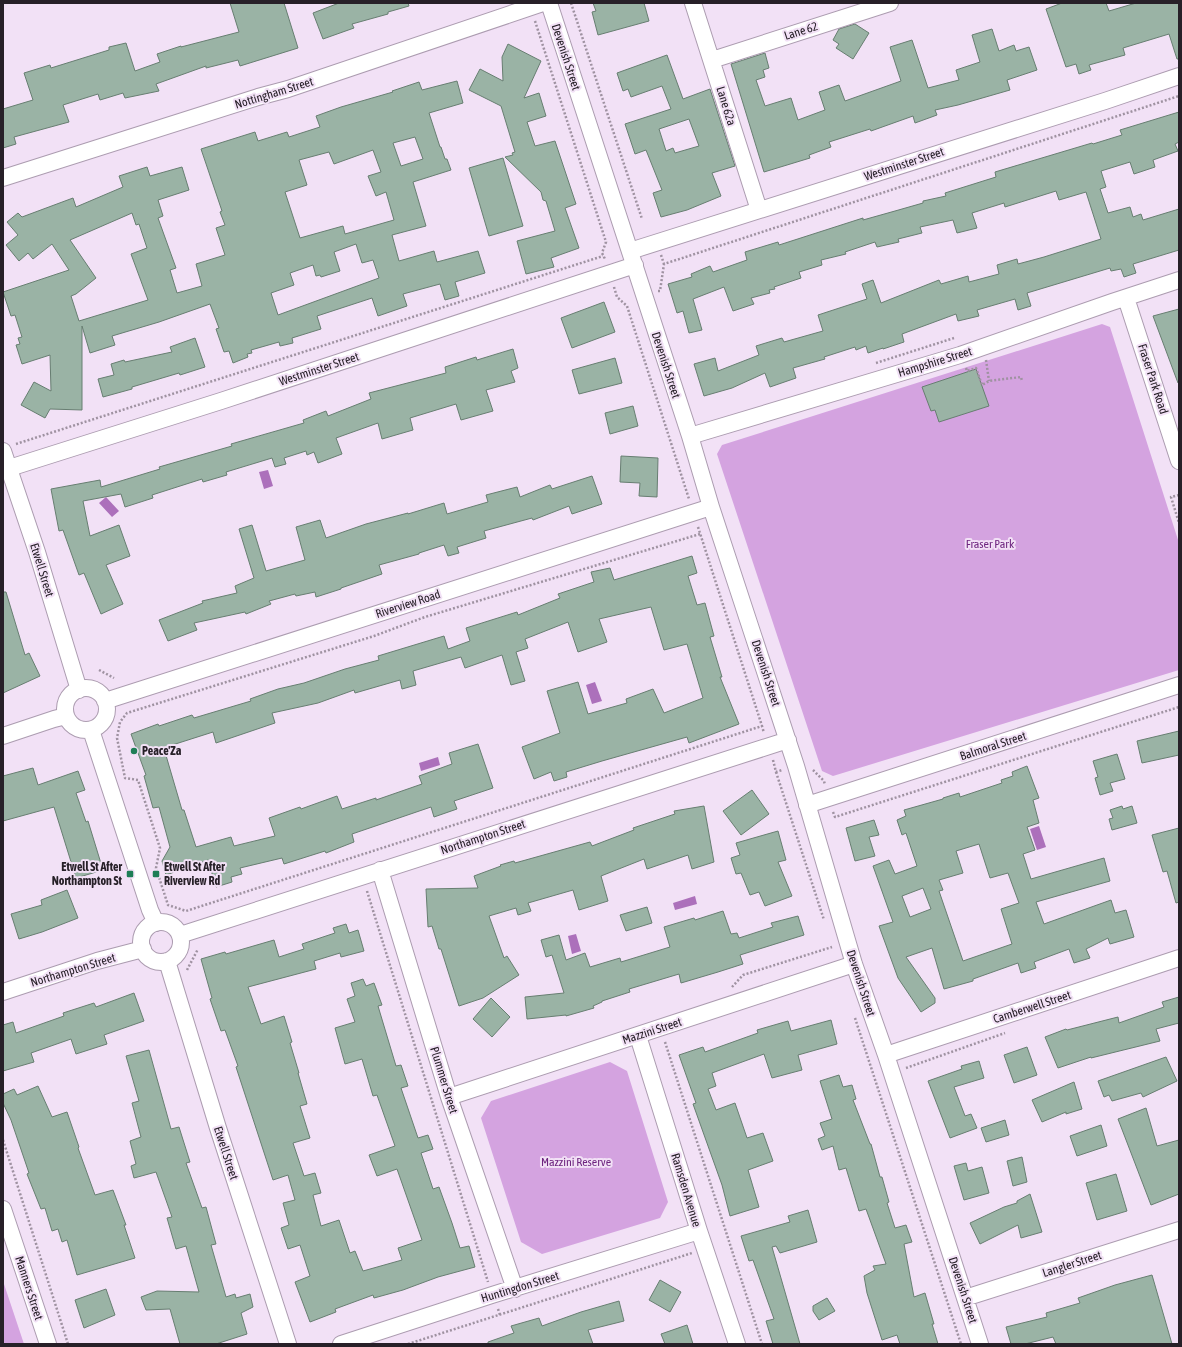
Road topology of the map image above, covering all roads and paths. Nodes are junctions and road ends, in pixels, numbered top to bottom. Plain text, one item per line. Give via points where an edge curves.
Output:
1 (549, 3) edge
2 (571, 3) edge
3 (693, 3) edge
4 (890, 3) edge
5 (537, 5) edge
6 (712, 60) junction
7 (1179, 76) edge
8 (1179, 96) edge
9 (3, 178) edge
10 (759, 210) junction
11 (642, 219) dead end
12 (603, 256) junction
13 (632, 258) junction
14 (611, 274) junction
15 (1179, 280) edge
16 (660, 291) junction
17 (651, 297) junction
18 (1126, 298) junction
19 (626, 306) junction
20 (954, 338) dead end
21 (986, 358) dead end
22 (872, 364) dead end
23 (966, 370) dead end
24 (989, 381) junction
25 (1022, 381) dead end
26 (690, 436) junction
27 (9, 447) edge
28 (1179, 461) edge
29 (6, 469) edge
30 (1179, 495) edge
31 (711, 507) junction
32 (693, 513) junction
33 (1179, 523) edge
34 (700, 534) junction
35 (99, 670) dead end
36 (114, 678) dead end
37 (1179, 685) edge
38 (79, 690) junction
39 (105, 700) junction
40 (1179, 706) edge
41 (66, 716) junction
42 (762, 726) junction
43 (91, 730) junction
44 (3, 736) edge
45 (788, 740) junction
46 (769, 745) junction
47 (796, 766) junction
48 (776, 772) junction
49 (828, 799) junction
50 (807, 805) junction
51 (356, 856) junction
52 (380, 870) junction
53 (363, 876) junction
54 (156, 923) junction
55 (825, 924) dead end
56 (180, 935) junction
57 (143, 949) junction
58 (198, 949) dead end
59 (1179, 958) edge
60 (167, 961) junction
61 (847, 967) junction
62 (187, 970) dead end
63 (731, 989) dead end
64 (3, 992) edge
65 (854, 1014) dead end
66 (661, 1028) junction
67 (638, 1036) junction
68 (886, 1055) junction
69 (449, 1097) junction
70 (3, 1140) edge
71 (3, 1209) edge
72 (1179, 1230) edge
73 (699, 1231) junction
74 (7, 1232) edge
75 (692, 1253) dead end
76 (515, 1289) junction
77 (492, 1295) junction
78 (965, 1298) junction
79 (500, 1315) junction
80 (48, 1344) edge
81 (68, 1344) edge
82 (288, 1344) edge
83 (341, 1344) edge
84 (408, 1344) edge
85 (737, 1344) edge
86 (762, 1344) edge
87 (961, 1344) edge
88 (980, 1344) edge

1 - 13 street, Devenish Street
2 - 11 path
3 - 6 street, Lane 62a
4 - 6 street, Lane 62
5 - 9 street, Nottingham Street via 288,89
5 - 12 path via 606,242
6 - 10 street, Lane 62a
7 - 10 street, Westminster Street
8 - 16 path via 664,264
10 - 13 street, Westminster Street
12 - 14 path
12 - 27 path
13 - 14 street, Westminster Street
13 - 17 street, Devenish Street
14 - 19 path via 617,297
14 - 29 street, Westminster Street
15 - 18 street, Hampshire Street
16 - 17 path
16 - 17 path
17 - 19 path
17 - 26 street, Devenish Street
18 - 26 street, Hampshire Street via 960,355
18 - 28 street, Fraser Park Road
19 - 32 path
20 - 22 path
21 - 24 path
23 - 24 path via 976,368 982,385
24 - 25 path via 1021,377
26 - 31 street, Devenish Street
27 - 29 street, Etwell Street
29 - 38 street, Etwell Street via 37,552
30 - 33 path via 1171,497
31 - 32 street, Riverview Road
31 - 45 street, Devenish Street
32 - 34 path
32 - 39 street, Riverview Road
34 - 42 path
34 - 51 path via 425,617 374,636 127,713 120,722 117,738 125,778 138,780 160,848 156,868 168,905 186,911
35 - 36 path
37 - 49 street, Balmoral Street
38 - 39 street via 91,689
38 - 41 street via 69,698
39 - 43 street via 105,718
40 - 49 path via 835,817
41 - 43 street via 74,726
41 - 44 street
42 - 46 path
42 - 51 path
43 - 54 street
45 - 46 street, Northampton Street
45 - 47 street, Devenish Street
46 - 48 path
46 - 52 street, Northampton Street
47 - 48 path
47 - 49 path via 808,764 824,781
47 - 50 street, Devenish Street
48 - 55 path
49 - 50 street, Balmoral Street
50 - 61 street, Devenish Street
51 - 53 path
52 - 53 street, Northampton Street
52 - 69 street, Plummer Street
53 - 56 street, Northampton Street
53 - 77 path
54 - 56 street via 173,926
54 - 57 street via 142,936
56 - 60 street via 178,953
57 - 60 street via 156,961
57 - 64 street, Northampton Street via 97,961
58 - 62 path
59 - 68 street, Camberwell Street
60 - 82 street, Etwell Street
61 - 63 path via 832,947 743,975
61 - 66 street, Mazzini Street
61 - 68 street, Devenish Street
65 - 87 path
66 - 67 street, Mazzini Street
66 - 86 path
67 - 69 street, Mazzini Street
67 - 73 street, Ramsden Avenue
68 - 78 street, Devenish Street
69 - 76 street, Plummer Street
70 - 81 path
71 - 74 street, Manners Street
72 - 78 street, Langler Street
73 - 76 street, Huntingdon Street
73 - 85 street, Ramsden Avenue
74 - 80 street, Manners Street
75 - 79 path
76 - 77 street, Huntingdon Street
77 - 79 path
77 - 83 street, Huntingdon Street
78 - 88 street, Devenish Street
79 - 84 path

